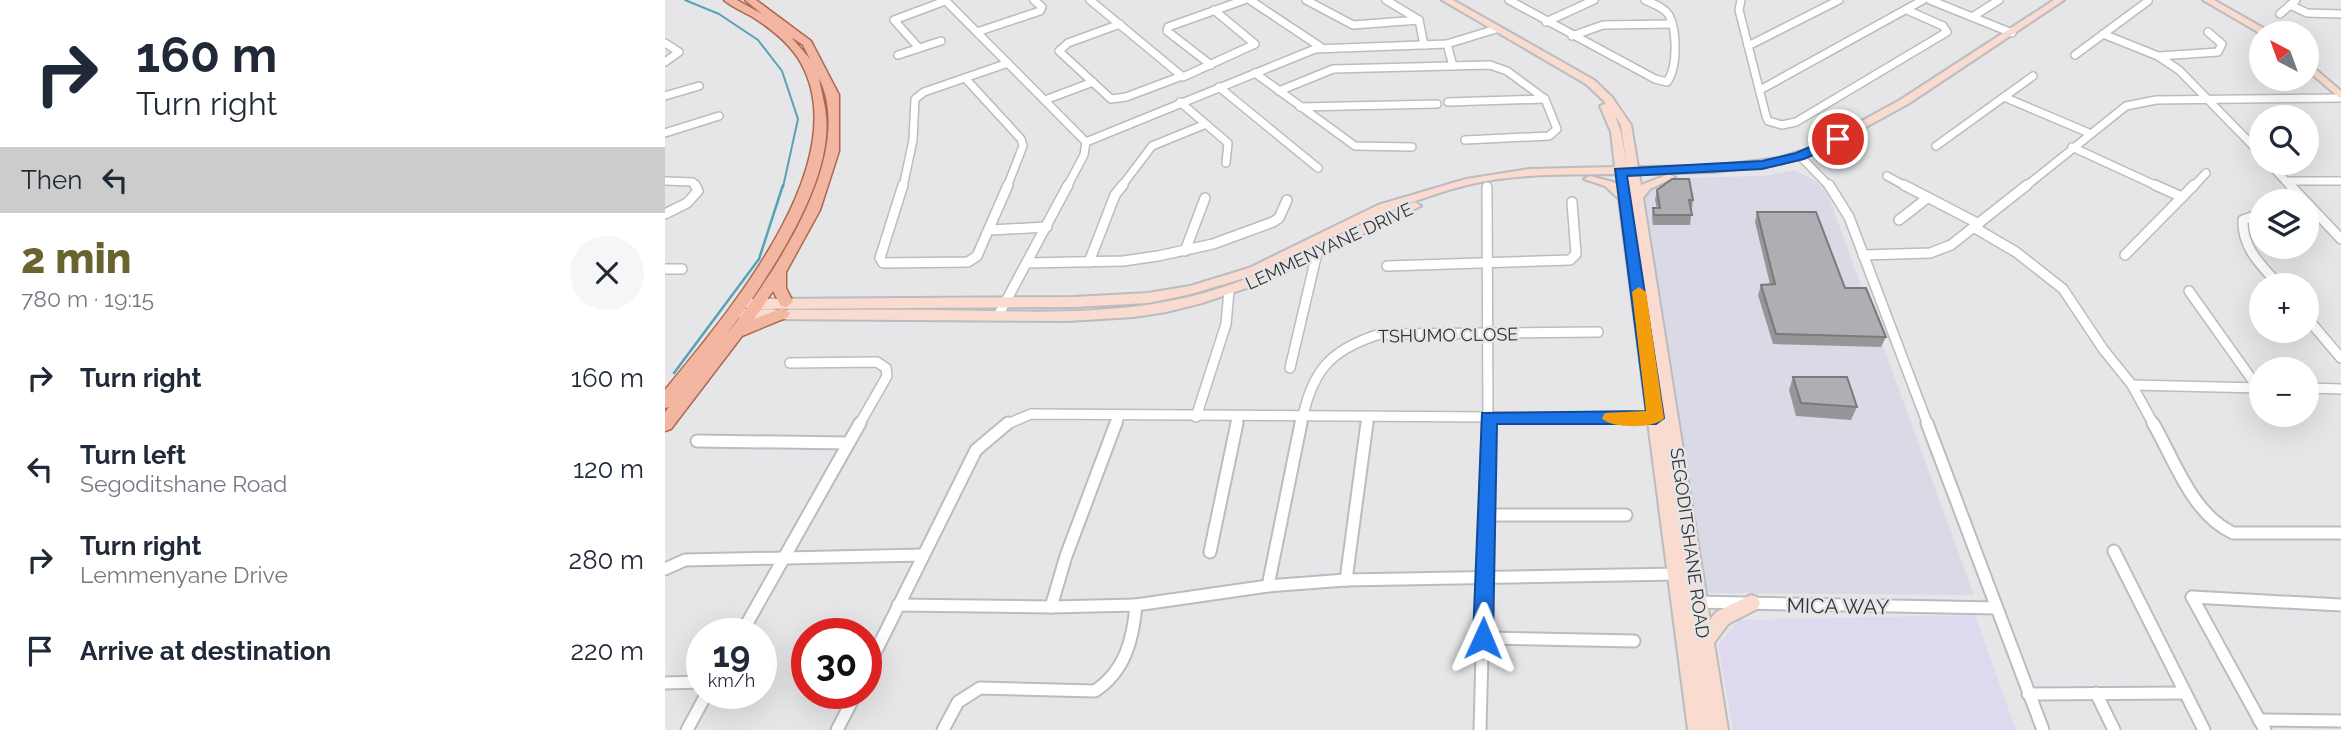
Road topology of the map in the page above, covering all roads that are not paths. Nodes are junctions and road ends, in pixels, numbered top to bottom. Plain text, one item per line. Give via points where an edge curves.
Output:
1 (729, 0) edge
2 (750, 0) edge
3 (945, 0) edge
4 (1034, 0) edge
5 (1090, 0) edge
6 (1244, 0) edge
7 (1250, 0) edge
8 (1306, 0) edge
9 (1386, 0) edge
10 (1446, 0) edge
11 (1509, 0) edge
12 (1594, 0) edge
13 (1645, 0) edge
14 (1741, 0) edge
15 (1839, 0) edge
16 (1923, 0) edge
17 (1930, 0) edge
18 (2060, 0) edge
19 (2207, 0) edge
20 (1994, 1) edge
21 (2148, 1) edge
22 (2293, 3) edge
23 (1214, 10) junction
24 (1907, 10) junction
25 (2280, 13) dead end
26 (2341, 14) edge
27 (1972, 17) junction
28 (1419, 20) junction
29 (1546, 22) junction
30 (2249, 23) edge
31 (1120, 24) junction
32 (1672, 24) junction
33 (1496, 29) junction
34 (977, 32) junction
35 (2208, 32) dead end
36 (2012, 33) junction
37 (2103, 34) junction
38 (1572, 36) junction
39 (941, 41) dead end
40 (665, 43) edge
41 (1447, 44) junction
42 (1424, 45) junction
43 (1748, 46) junction
44 (919, 48) junction
45 (1322, 48) junction
46 (898, 55) dead end
47 (2075, 55) dead end
48 (2158, 56) junction
49 (665, 62) edge
50 (1008, 63) junction
51 (1210, 65) junction
52 (1453, 66) junction
53 (1255, 73) junction
54 (1182, 76) junction
55 (2033, 76) dead end
56 (2319, 76) edge
57 (965, 78) junction
58 (1093, 82) junction
59 (699, 86) dead end
60 (1219, 87) junction
61 (1760, 90) junction
62 (1279, 91) junction
63 (665, 96) edge
64 (2004, 97) junction
65 (2341, 97) edge
66 (2209, 98) junction
67 (1545, 99) junction
68 (1045, 100) junction
69 (1180, 102) junction
70 (1448, 102) dead end
71 (1437, 104) dead end
72 (1300, 107) junction
73 (719, 116) dead end
74 (1206, 124) junction
75 (665, 133) edge
76 (2089, 133) junction
77 (1465, 140) dead end
78 (2249, 141) edge
79 (1086, 142) junction
80 (1935, 146) dead end
81 (1412, 147) dead end
82 (2072, 147) junction
83 (1804, 159) junction
84 (1226, 163) dead end
85 (1318, 168) dead end
86 (1626, 169) junction
87 (2206, 173) dead end
88 (1665, 174) junction
89 (2280, 175) edge
90 (1589, 176) junction
91 (1887, 176) dead end
92 (665, 181) edge
93 (2286, 181) junction
94 (2341, 181) edge
95 (1487, 187) junction
96 (2294, 189) edge
97 (2182, 197) junction
98 (1205, 198) dead end
99 (1631, 198) junction
100 (1926, 199) junction
101 (1287, 200) dead end
102 (1572, 202) dead end
103 (665, 214) edge
104 (2249, 218) edge
105 (2319, 218) edge
106 (1899, 220) dead end
107 (1977, 226) junction
108 (1047, 227) junction
109 (990, 230) junction
110 (2341, 239) edge
111 (2249, 250) edge
112 (1185, 251) junction
113 (1317, 253) junction
114 (1863, 255) junction
115 (2125, 255) dead end
116 (2256, 259) edge
117 (1089, 262) junction
118 (1027, 263) junction
119 (1489, 263) junction
120 (1387, 266) dead end
121 (665, 269) edge
122 (682, 269) dead end
123 (2269, 273) edge
124 (780, 274) junction
125 (1229, 291) junction
126 (2189, 291) dead end
127 (1007, 302) junction
128 (785, 308) junction
129 (745, 309) junction
130 (998, 316) junction
131 (2319, 331) edge
132 (1598, 332) dead end
133 (1487, 333) junction
134 (734, 335) junction
135 (2341, 358) edge
136 (790, 363) dead end
137 (1290, 368) dead end
138 (2249, 373) edge
139 (2132, 385) junction
140 (2249, 388) edge
141 (2319, 388) edge
142 (2341, 389) edge
143 (665, 402) edge
144 (1119, 416) junction
145 (1196, 416) junction
146 (1238, 417) junction
147 (1302, 417) junction
148 (1368, 417) junction
149 (1488, 418) junction
150 (1656, 418) junction
151 (1672, 418) junction
152 (665, 424) edge
153 (697, 441) dead end
154 (848, 443) junction
155 (1485, 515) junction
156 (1626, 515) dead end
157 (2341, 533) edge
158 (2114, 551) dead end
159 (1210, 552) dead end
160 (923, 555) junction
161 (784, 557) junction
162 (665, 569) edge
163 (1677, 574) junction
164 (1484, 576) junction
165 (1346, 580) junction
166 (1268, 586) junction
167 (1681, 602) junction
168 (1697, 602) junction
169 (1751, 603) junction
170 (898, 605) junction
171 (1136, 605) junction
172 (2341, 605) edge
173 (1051, 607) junction
174 (1996, 608) junction
175 (750, 618) edge
176 (882, 638) edge
177 (1483, 638) junction
178 (1634, 641) dead end
179 (1704, 642) junction
180 (665, 682) edge
181 (686, 682) edge
182 (2185, 692) junction
183 (2096, 693) junction
184 (2028, 694) junction
185 (698, 709) edge
186 (848, 709) edge
187 (2341, 721) edge
188 (2262, 725) edge
189 (687, 730) edge
190 (838, 730) edge
191 (943, 730) edge
192 (1480, 730) edge
193 (1698, 730) edge
194 (1718, 730) edge
195 (2043, 730) edge
196 (2114, 730) edge
197 (2204, 730) edge

1 - 129 main road via 760,15 799,52 813,76 820,108 817,153 807,186
2 - 124 main road via 779,17 812,47 828,73 836,111 825,182 813,215
3 - 34 street
3 - 44 street via 894,20
4 - 34 street via 1042,7 1040,11
5 - 31 street
6 - 23 street
7 - 45 street
8 - 28 street via 1353,25
9 - 28 street
10 - 33 main road, SEGODITSHANE ROAD
11 - 29 street
12 - 29 street
13 - 32 street via 1667,12
14 - 43 street
15 - 43 street
16 - 24 street
17 - 27 street
18 - 36 main road, LEMMENYANE DRIVE
19 - 30 main road
20 - 27 street
21 - 37 street
22 - 25 street
22 - 26 street via 2307,13
23 - 51 street via 1255,44
23 - 51 street via 1167,31
24 - 61 street
24 - 61 street via 1947,32 1796,122 1768,121
27 - 36 street
28 - 42 street
29 - 38 street
31 - 54 street
31 - 58 street via 1059,49
32 - 38 street via 1603,25
32 - 38 street via 1673,77 1667,82
33 - 41 street
33 - 86 main road, SEGODITSHANE ROAD via 1586,80 1608,110
34 - 50 street
35 - 48 street via 2222,44 2218,52
36 - 83 main road, LEMMENYANE DRIVE via 1842,148
37 - 47 street
37 - 48 street
39 - 44 street
40 - 49 street via 679,52
41 - 42 street
41 - 52 street
42 - 45 street
43 - 61 street
44 - 46 street
45 - 53 street
48 - 66 street
50 - 57 street
50 - 68 street
51 - 54 street
52 - 62 street via 1333,69
52 - 67 street via 1499,67
53 - 60 street
53 - 62 street
54 - 58 street via 1117,99 1107,98
55 - 64 street
56 - 65 main road
57 - 109 street via 1023,146
57 - 109 street via 915,99 916,128 906,178 880,258 887,264 968,262 977,256
58 - 68 street
59 - 63 street
60 - 69 street
60 - 85 street
62 - 72 street
64 - 76 street
64 - 80 street
65 - 66 street
66 - 76 street via 2126,106
66 - 78 street
67 - 70 street
67 - 77 street via 1557,129 1549,136
68 - 79 street
69 - 74 street
69 - 79 street
71 - 72 street
72 - 81 street via 1355,146
73 - 75 street
74 - 84 street via 1228,144
74 - 117 street via 1152,146 1115,195
76 - 82 street
79 - 108 street via 1084,155
82 - 97 street
82 - 107 street
83 - 88 main road, LEMMENYANE DRIVE via 1749,173
83 - 114 street via 1837,195
86 - 88 main road
86 - 88 main road, LEMMENYANE DRIVE
86 - 90 main road, LEMMENYANE DRIVE
86 - 90 main road via 1612,164
86 - 99 main road, SEGODITSHANE ROAD
87 - 97 street
88 - 99 main road
89 - 93 street
90 - 95 main road, LEMMENYANE DRIVE
90 - 99 main road
90 - 127 main road, LEMMENYANE DRIVE via 1504,174 1437,190 1382,208 1253,271 1192,290 1122,301
91 - 100 street
92 - 103 street via 693,182 698,191 687,203
93 - 94 street
93 - 96 street
95 - 113 main road, LEMMENYANE DRIVE via 1412,207
95 - 119 street
97 - 115 street
98 - 112 street
99 - 150 main road, SEGODITSHANE ROAD
99 - 151 main road, SEGODITSHANE ROAD
100 - 106 street
100 - 107 street
101 - 112 street via 1273,222
102 - 119 street via 1576,254 1572,258
104 - 111 street via 2243,220 2242,234
105 - 110 street
107 - 114 street via 1951,245 1930,253
107 - 139 street via 2053,278
108 - 109 street
108 - 118 street
112 - 117 street
113 - 125 main road, LEMMENYANE DRIVE
113 - 137 street
114 - 174 street
116 - 123 street
117 - 118 street
118 - 127 street
119 - 120 street
119 - 133 street
121 - 122 street
124 - 128 main road
124 - 129 main road
125 - 130 main road, LEMMENYANE DRIVE via 1135,311
125 - 145 street via 1226,324
126 - 138 street
127 - 128 main road, LEMMENYANE DRIVE
127 - 130 street
128 - 129 main road, LEMMENYANE DRIVE
128 - 130 main road, LEMMENYANE DRIVE
128 - 134 main road
129 - 134 main road
129 - 143 main road
131 - 135 street
132 - 133 street, TSHUMO CLOSE
133 - 147 street, TSHUMO CLOSE via 1380,334 1355,343 1320,366
133 - 149 street
134 - 152 main road
136 - 154 street via 877,362 885,368 887,376
139 - 140 street
139 - 157 street via 2204,514 2218,526 2233,533
141 - 142 street
144 - 145 street
144 - 160 street via 1031,414 991,433 976,450
144 - 173 street
145 - 146 street
146 - 147 street
146 - 159 street
147 - 148 street
147 - 166 street, TSHUMO CLOSE
148 - 149 street
148 - 165 street
149 - 150 street
149 - 155 street
150 - 151 street
150 - 163 main road, SEGODITSHANE ROAD
151 - 168 main road, SEGODITSHANE ROAD
153 - 154 street
154 - 161 street
155 - 156 street
155 - 164 street
158 - 182 street
160 - 161 street
160 - 170 street
161 - 162 street via 684,560
161 - 175 street
163 - 164 street
163 - 167 main road, SEGODITSHANE ROAD
164 - 165 street
164 - 177 street
165 - 166 street
166 - 171 street
167 - 168 street, MICA WAY
167 - 193 main road, SEGODITSHANE ROAD
168 - 169 street, MICA WAY
168 - 179 main road, SEGODITSHANE ROAD
169 - 174 street, MICA WAY
169 - 179 main road via 1722,618
170 - 173 street
170 - 176 street
171 - 173 street
171 - 191 street via 1133,636 1119,672 1107,685 1095,691 980,688 958,702
172 - 188 street via 2192,597
174 - 184 street
177 - 178 street
177 - 192 street
179 - 194 main road, SEGODITSHANE ROAD
180 - 181 street
182 - 183 street
182 - 197 street
183 - 184 street
183 - 196 street
184 - 195 street
185 - 189 street
186 - 190 street
187 - 188 street

